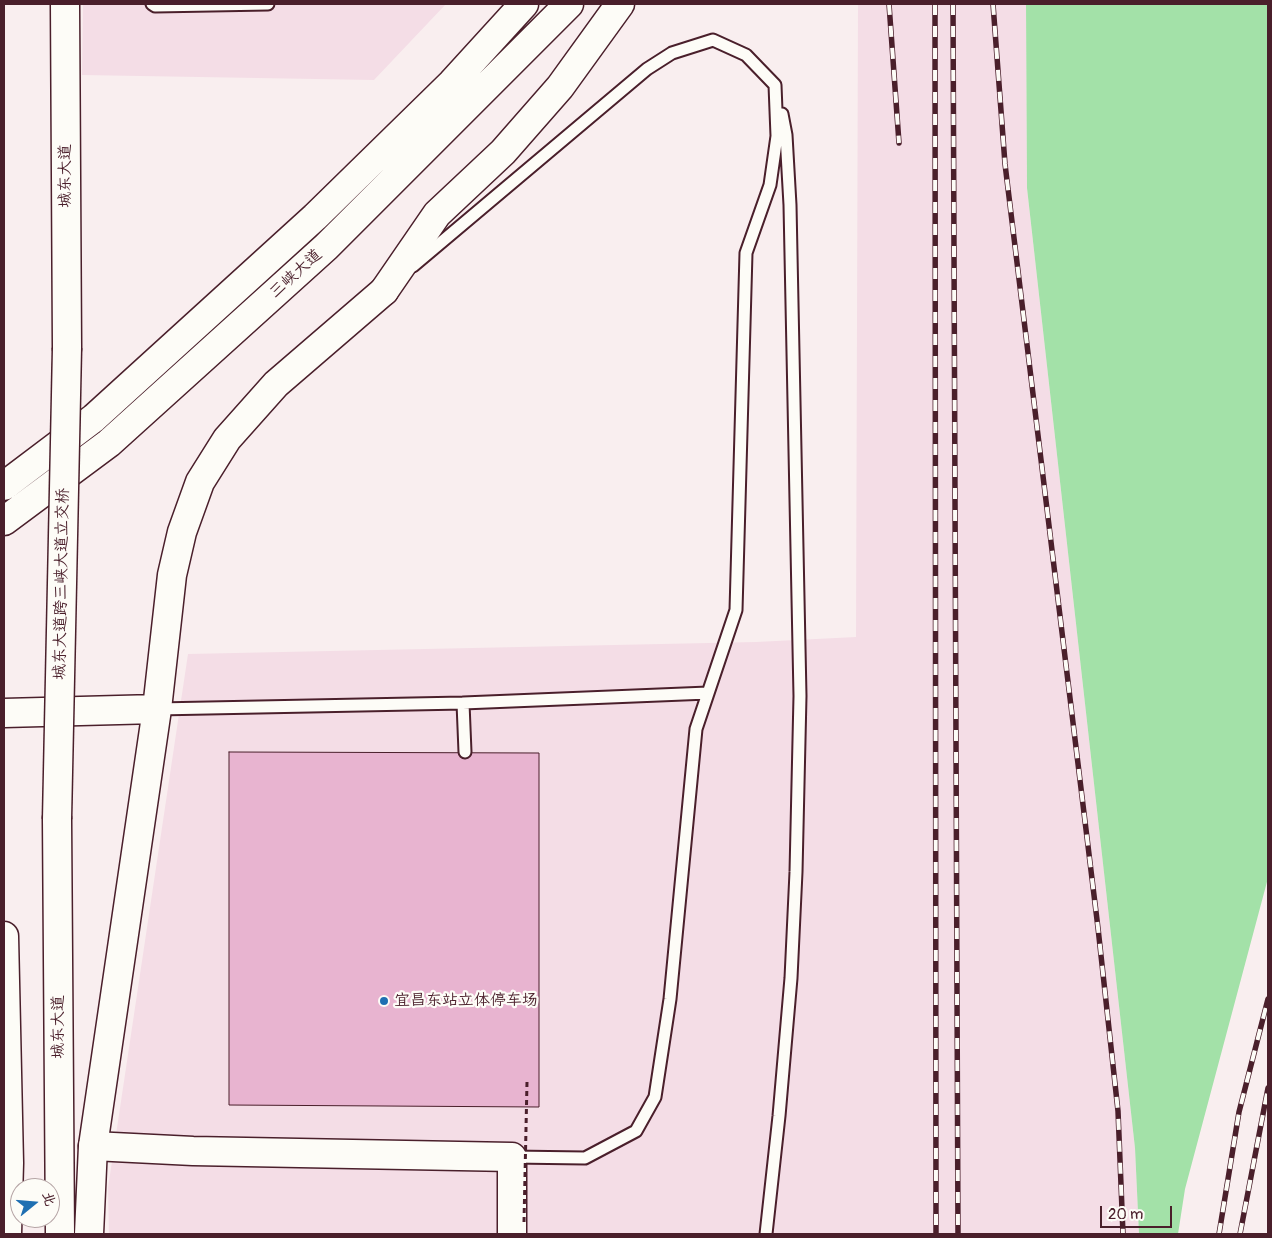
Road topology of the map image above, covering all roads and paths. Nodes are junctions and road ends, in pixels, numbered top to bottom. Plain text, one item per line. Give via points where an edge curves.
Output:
1 (65, 4) edge
2 (152, 4) edge
3 (268, 4) edge
4 (524, 4) edge
5 (569, 4) edge
6 (620, 4) edge
7 (775, 85) junction
8 (384, 291) junction
9 (67, 348) joint
10 (4, 486) edge
11 (4, 521) edge
12 (708, 693) junction
13 (463, 703) junction
14 (157, 709) junction
15 (4, 713) edge
16 (465, 752) dead end
17 (57, 819) joint
18 (4, 936) edge
19 (527, 1082) dead end
20 (93, 1146) junction
21 (512, 1157) junction
22 (518, 1228) edge
23 (7, 1234) edge
24 (60, 1234) edge
25 (89, 1234) edge
26 (766, 1234) edge

1 - 9 main road, 城东大道
2 - 3 lane
4 - 10 main road, 三峡大道 via 452,83 315,217 94,418
5 - 11 main road, 三峡大道 via 326,247 109,443
6 - 8 main road via 554,94 503,152 437,214
7 - 8 lane via 746,54 713,40 672,53 647,69
7 - 12 lane via 777,136 770,185 746,253 736,610
7 - 26 lane via 786,135 790,205 800,696 790,978
8 - 14 main road via 276,384 227,439 200,482 182,532 172,575
9 - 17 main road, 城东大道跨三峡大道立交桥, bridge
12 - 13 lane
12 - 21 lane via 696,729 670,998 655,1097 636,1131 585,1158
13 - 14 lane
13 - 16 lane
14 - 15 main road
14 - 20 main road
17 - 24 main road, 城东大道
18 - 23 main road via 9,1164
19 - 22 path, bridge
20 - 21 main road
20 - 25 main road
21 - 22 main road

